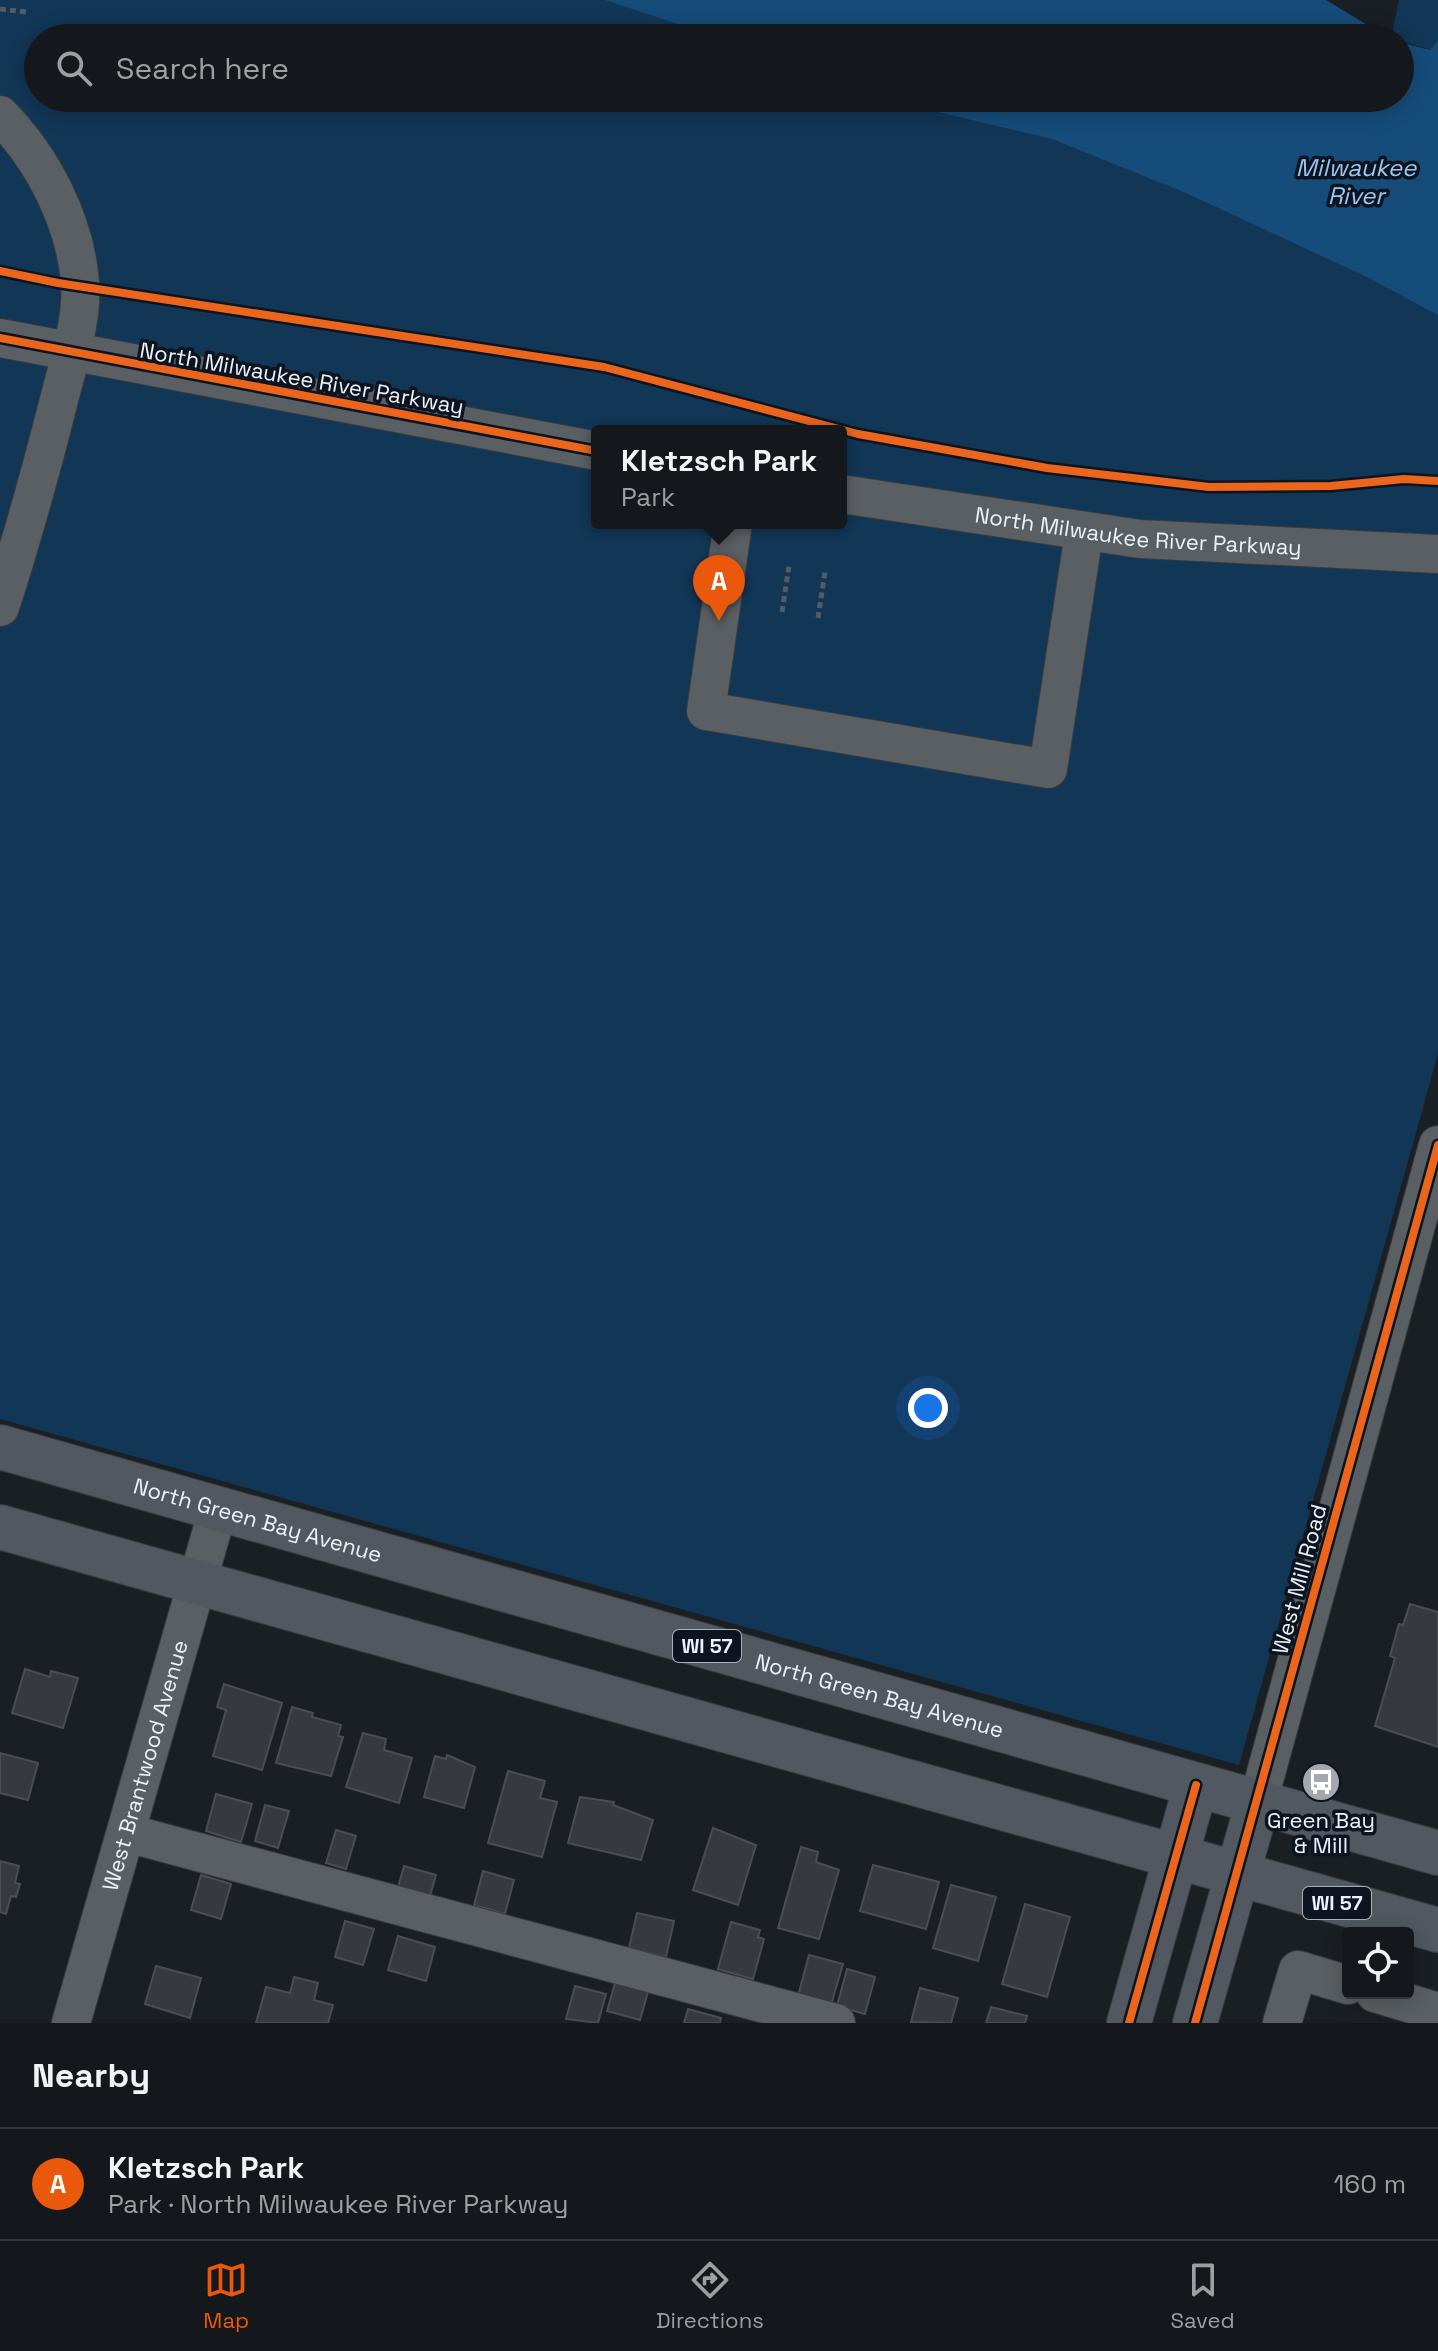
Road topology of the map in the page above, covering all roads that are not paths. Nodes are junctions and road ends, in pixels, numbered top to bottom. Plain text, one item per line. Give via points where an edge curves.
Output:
1 (0, 115) edge
2 (0, 338) edge
3 (71, 353) junction
4 (591, 450) edge
5 (847, 495) edge
6 (732, 529) edge
7 (1084, 533) junction
8 (1438, 554) edge
9 (0, 607) edge
10 (1438, 1145) edge
11 (0, 1447) edge
12 (219, 1506) junction
13 (0, 1527) edge
14 (198, 1582) junction
15 (1196, 1785) junction
16 (1258, 1802) junction
17 (127, 1833) junction
18 (1438, 1853) edge
19 (1175, 1858) junction
20 (1237, 1877) junction
21 (1438, 1930) edge
22 (1342, 1983) edge
23 (1395, 1999) edge
24 (1438, 2012) edge
25 (71, 2023) edge
26 (836, 2023) edge
27 (1129, 2023) edge
28 (1195, 2023) edge
29 (1282, 2023) edge

1 - 3 street via 51,184 75,246 80,286
2 - 3 street, North Milwaukee River Parkway
3 - 4 street, North Milwaukee River Parkway
3 - 9 street
5 - 7 street, North Milwaukee River Parkway
6 - 7 street via 706,711 1048,769
7 - 8 street, North Milwaukee River Parkway
10 - 16 street, West Mill Road
11 - 12 main road, North Green Bay Avenue / WI 57
12 - 14 street, West Brantwood Avenue
12 - 15 main road, North Green Bay Avenue / WI 57
13 - 14 main road, WI 57
14 - 17 street, West Brantwood Avenue
14 - 19 main road, WI 57
15 - 16 main road, North Green Bay Avenue / WI 57
15 - 19 main road
16 - 18 main road, North Green Bay Avenue / WI 57
16 - 20 main road, West Mill Road
17 - 25 street, West Brantwood Avenue
17 - 26 street
19 - 20 main road, WI 57
19 - 27 main road
20 - 21 main road, WI 57
20 - 28 main road, West Mill Road
22 - 29 street via 1298,1970
23 - 24 street

